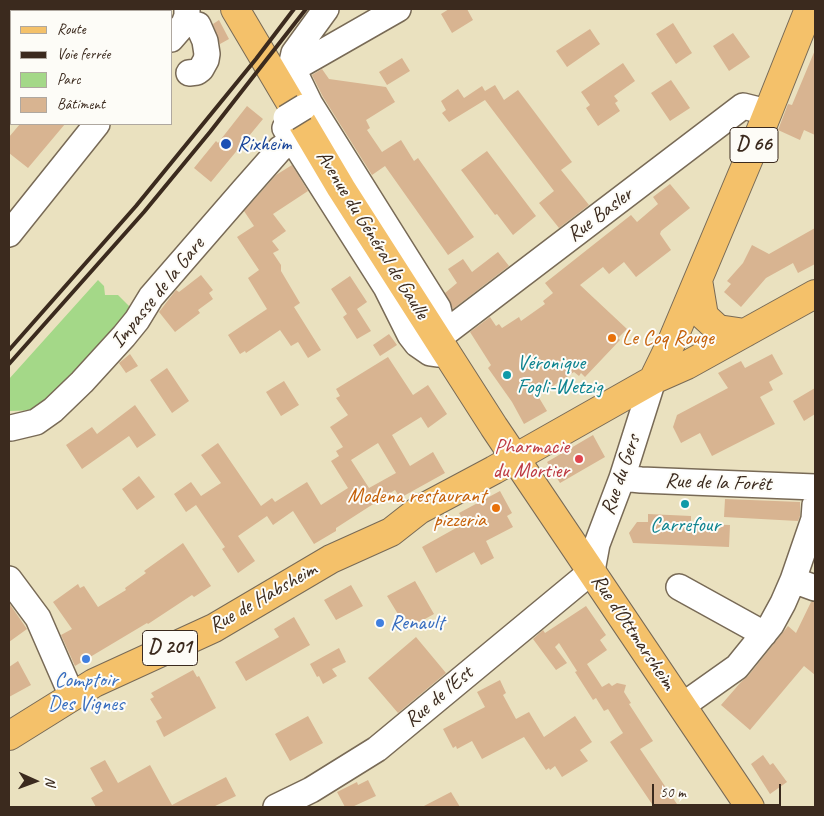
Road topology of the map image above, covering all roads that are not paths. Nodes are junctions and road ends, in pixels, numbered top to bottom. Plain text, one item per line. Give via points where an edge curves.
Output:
1 (235, 9) edge
2 (326, 9) edge
3 (398, 9) edge
4 (809, 9) edge
5 (190, 16) edge
6 (172, 38) edge
7 (293, 69) junction
8 (189, 73) dead end
9 (768, 112) junction
10 (295, 119) junction
11 (96, 125) edge
12 (224, 196) dead end
13 (9, 234) edge
14 (698, 279) junction
15 (815, 294) edge
16 (745, 333) junction
17 (442, 345) junction
18 (653, 380) junction
19 (11, 428) dead end
20 (515, 458) junction
21 (622, 478) junction
22 (815, 487) edge
23 (815, 505) edge
24 (592, 571) junction
25 (9, 579) edge
26 (804, 584) edge
27 (679, 587) dead end
28 (768, 630) junction
29 (72, 696) junction
30 (682, 706) junction
31 (9, 736) edge
32 (276, 807) edge
33 (750, 807) edge

1 - 17 main road, Avenue du Général de Gaulle via 314,145
2 - 7 street via 294,53
3 - 7 street
4 - 9 main road, D 66
5 - 6 street
5 - 8 street via 198,25 207,54 201,69
7 - 10 street
9 - 14 main road, D 66
9 - 17 street, Rue Basler via 743,106
10 - 12 street via 265,143
10 - 17 street via 438,308
10 - 17 street via 410,335 430,353 437,354
10 - 19 street, Impasse de la Gare via 280,149 82,382 36,422
11 - 13 street
14 - 16 main road via 704,316 718,329
14 - 18 main road, D 66
15 - 16 main road, D 201
16 - 18 main road, D 201
17 - 20 main road, Avenue du Général de Gaulle
18 - 20 main road, Rue de Habsheim / D 201
18 - 21 street, Rue du Gers
20 - 24 main road, Rue d'Ottmarsheim
20 - 29 main road, Rue de Habsheim / D 201 via 419,510 399,513 381,522 331,559 214,628
21 - 22 street, Rue de la Forêt
21 - 24 street, Rue du Gers via 597,544
23 - 26 street
24 - 30 main road, Rue d'Ottmarsheim
24 - 32 street, Rue de l'Est via 376,749 311,790
25 - 29 street via 38,618
26 - 28 street via 782,603
27 - 28 street
28 - 30 street via 737,667
29 - 31 main road, Rue de Habsheim / D 201
30 - 33 main road, Rue d'Ottmarsheim

